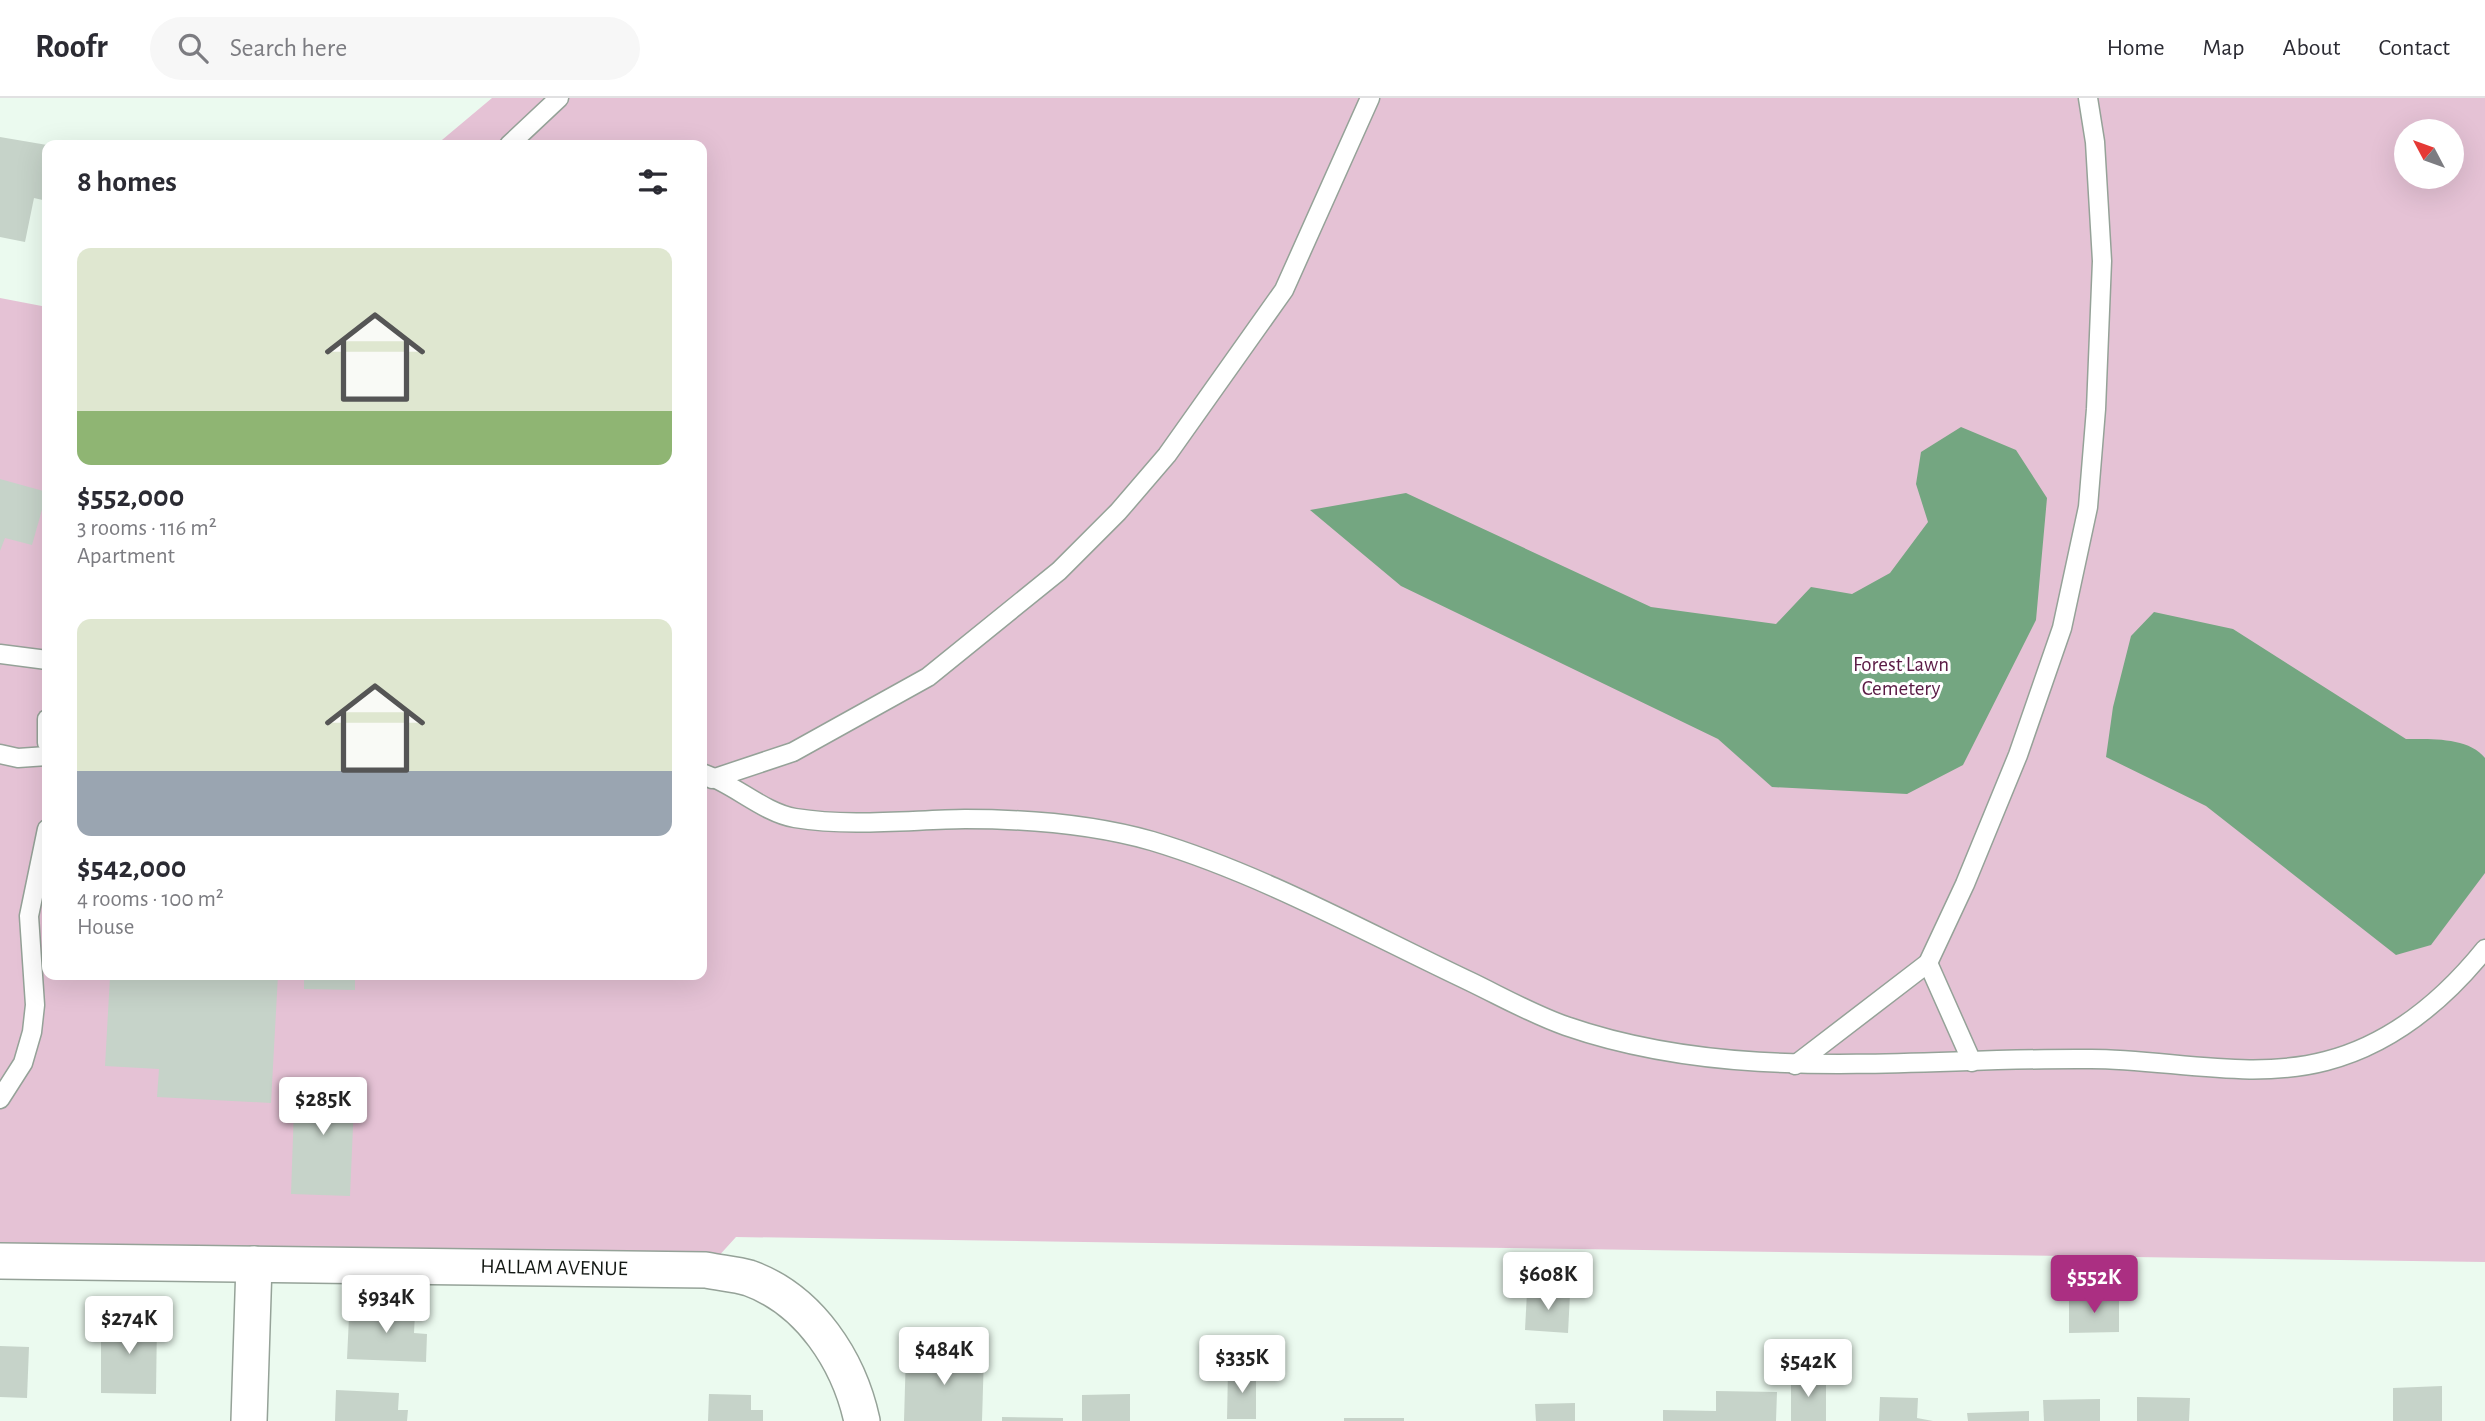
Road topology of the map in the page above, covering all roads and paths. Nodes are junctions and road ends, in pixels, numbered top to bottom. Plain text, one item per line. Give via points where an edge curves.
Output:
1 (559, 98) edge
2 (2088, 98) edge
3 (1367, 100) edge
4 (514, 140) edge
5 (0, 654) edge
6 (42, 659) edge
7 (0, 754) edge
8 (42, 757) edge
9 (707, 775) edge
10 (707, 779) edge
11 (720, 779) junction
12 (42, 853) edge
13 (2485, 949) edge
14 (1928, 963) junction
15 (1972, 1062) junction
16 (1795, 1065) junction
17 (0, 1099) edge
18 (0, 1261) edge
19 (254, 1264) junction
20 (249, 1421) edge
21 (862, 1421) edge

1 - 4 lane
2 - 14 lane via 2102,261 2088,507 2062,628 2018,755
3 - 11 lane via 1284,290 1167,455 1118,512 1059,571 928,677 793,752
5 - 6 lane
7 - 8 lane
9 - 11 lane
10 - 11 lane
11 - 16 lane via 787,817 831,823 971,819 1095,827 1155,842 1259,882 1563,1025 1641,1047
12 - 17 lane via 29,916 35,1005 32,1032 23,1063
13 - 15 lane via 2432,1008 2376,1043 2328,1061 2278,1070 2093,1059
14 - 15 lane
14 - 16 lane
15 - 16 lane
18 - 19 street, HALLAM AVENUE
19 - 20 street
19 - 21 street, HALLAM AVENUE via 706,1270 749,1279 782,1297 813,1323 838,1356 855,1391

